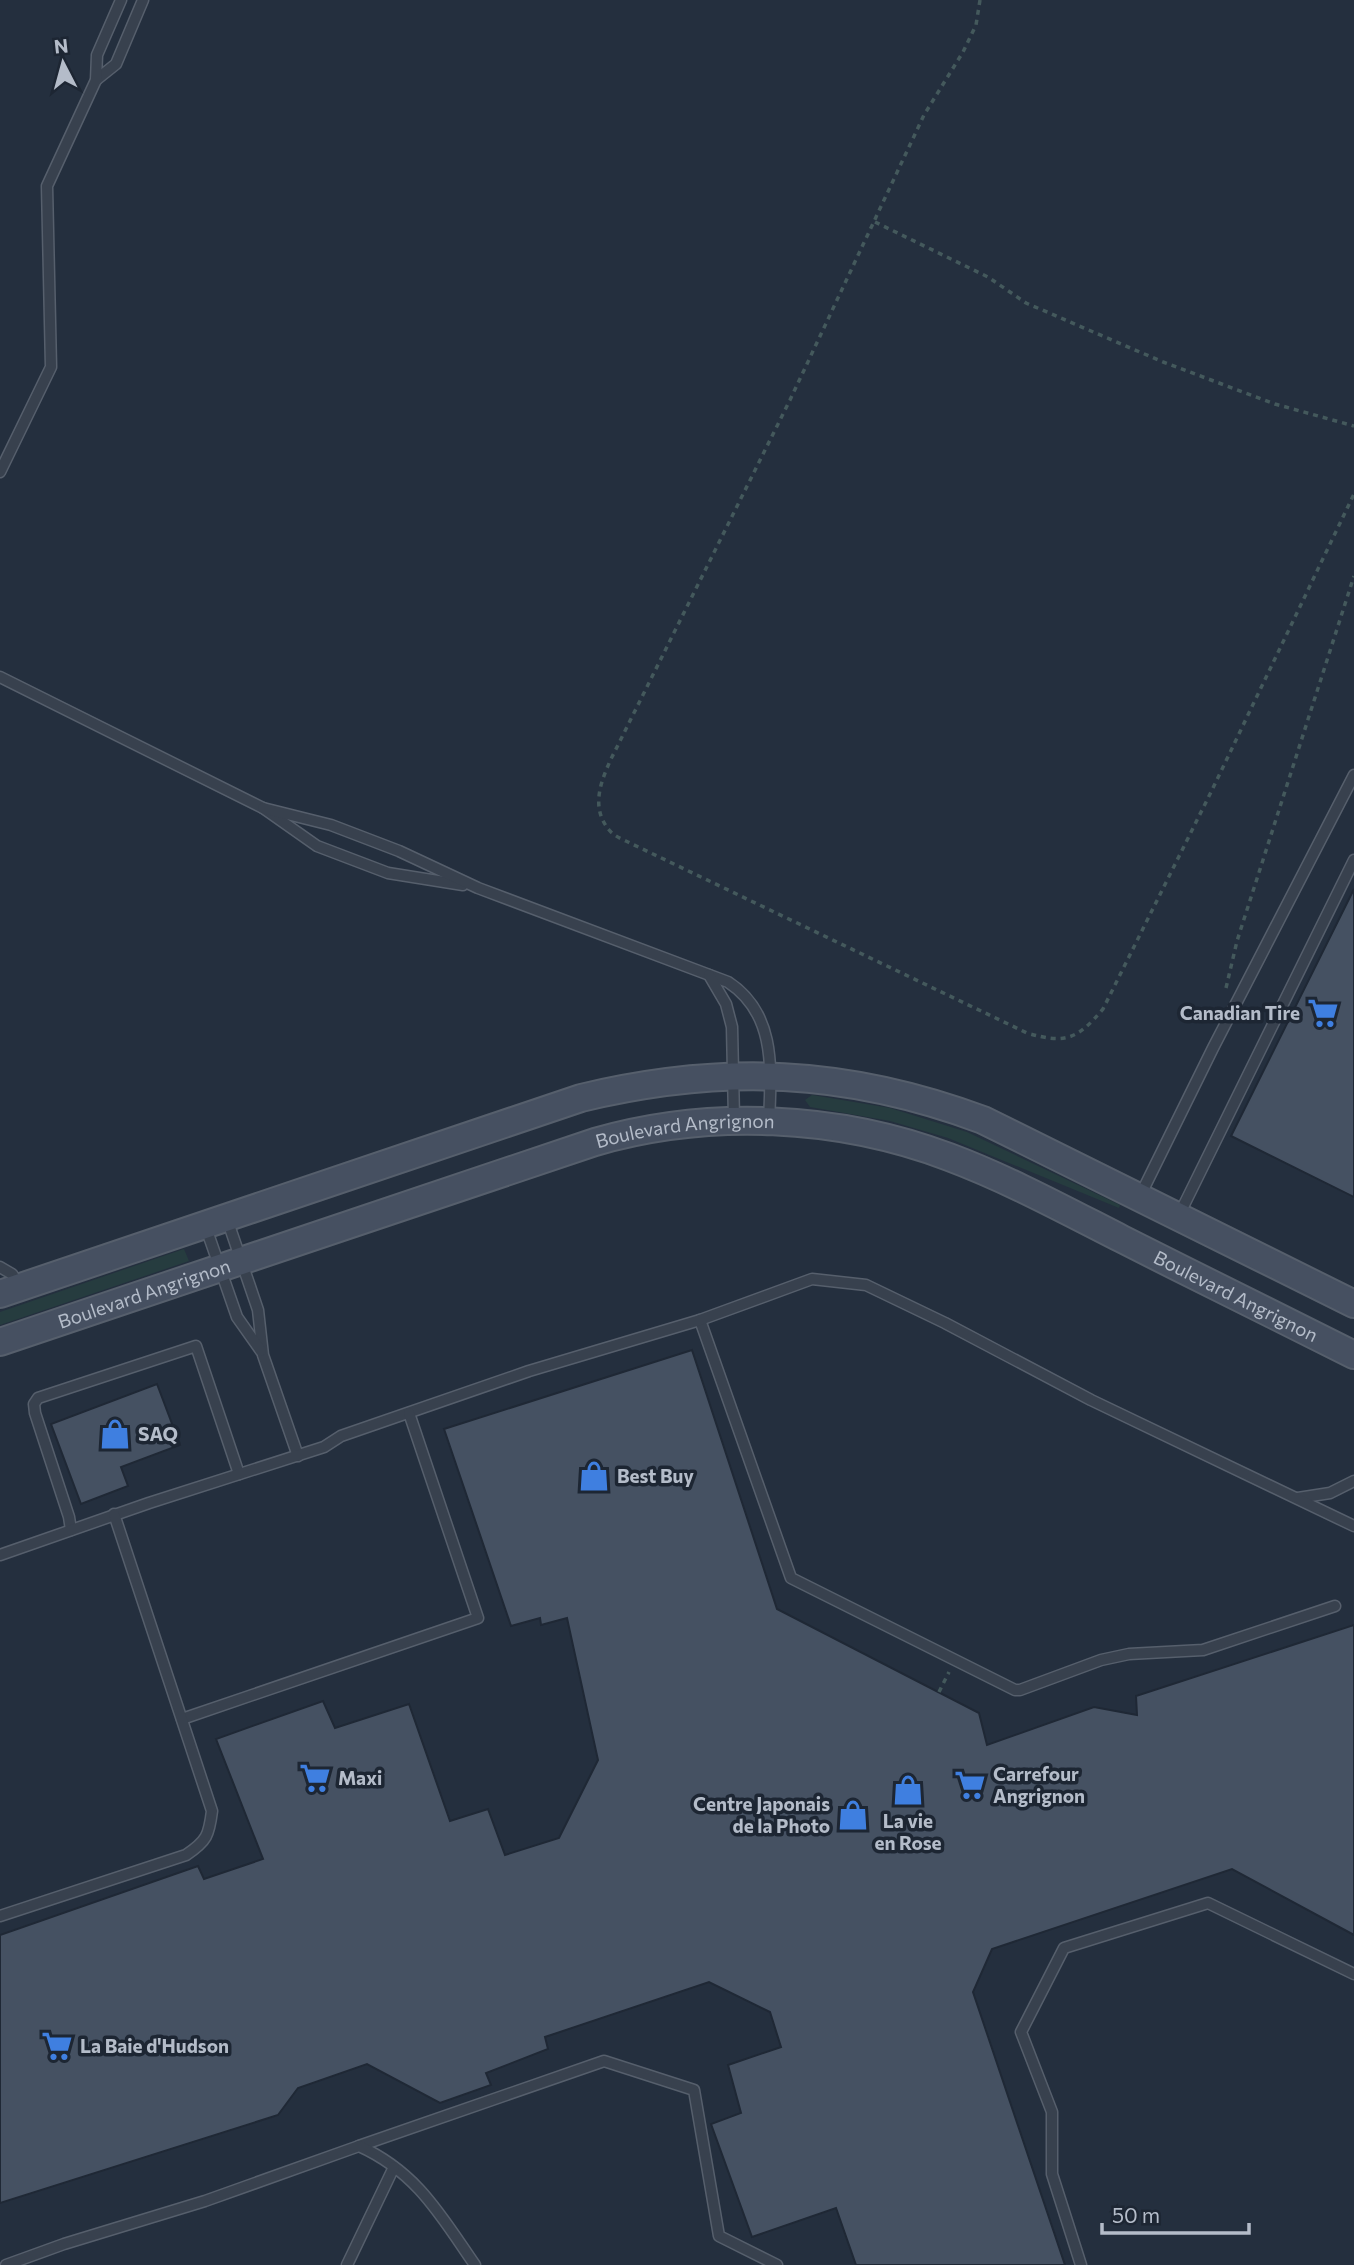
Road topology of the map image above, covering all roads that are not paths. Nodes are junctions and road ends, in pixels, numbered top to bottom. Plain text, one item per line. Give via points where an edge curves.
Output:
1 (121, 0) edge
2 (143, 0) edge
3 (96, 80) junction
4 (0, 472) edge
5 (0, 677) edge
6 (1354, 775) edge
7 (263, 808) junction
8 (1354, 860) edge
9 (478, 888) junction
10 (708, 974) junction
11 (734, 1075) junction
12 (771, 1075) junction
13 (734, 1122) junction
14 (769, 1122) junction
15 (1140, 1196) junction
16 (1179, 1216) junction
17 (216, 1221) junction
18 (230, 1264) junction
19 (0, 1266) edge
20 (10, 1291) edge
21 (1354, 1304) edge
22 (700, 1320) junction
23 (0, 1342) edge
24 (263, 1355) junction
25 (1354, 1355) edge
26 (409, 1413) junction
27 (298, 1455) junction
28 (239, 1474) junction
29 (1354, 1481) edge
30 (1297, 1498) junction
31 (114, 1514) junction
32 (1353, 1522) edge
33 (71, 1530) junction
34 (0, 1555) edge
35 (1335, 1606) dead end
36 (182, 1719) junction
37 (0, 1916) edge
38 (1354, 1974) edge
39 (359, 2146) junction
40 (394, 2167) junction
41 (6, 2265) edge
42 (347, 2265) edge
43 (475, 2265) edge
44 (777, 2265) edge
45 (1081, 2265) edge

1 - 3 lane via 97,55
2 - 3 lane via 116,64
3 - 4 lane via 47,186 51,367
5 - 7 lane
6 - 15 lane
7 - 9 lane via 331,825
7 - 9 lane via 317,846 388,873
8 - 16 lane
9 - 10 lane
10 - 11 lane via 729,1013
10 - 12 lane via 728,982 747,999 767,1037
11 - 12 main road
11 - 13 lane
11 - 17 main road via 655,1082 581,1098
12 - 14 lane
12 - 15 main road via 878,1088 943,1105
13 - 14 main road, Boulevard Angrignon
13 - 18 main road, Boulevard Angrignon via 675,1126 609,1138
14 - 25 main road, Boulevard Angrignon via 852,1130 971,1166
15 - 16 main road
16 - 21 main road
17 - 18 lane
17 - 18 lane
17 - 20 main road
18 - 23 main road, Boulevard Angrignon
18 - 24 lane via 258,1310
18 - 24 lane via 237,1317
19 - 20 lane via 12,1274
22 - 26 lane
22 - 30 lane via 812,1279 866,1284
22 - 35 lane via 791,1578 1014,1690 1129,1654 1203,1650
24 - 27 lane
26 - 27 lane
26 - 36 lane via 478,1618
27 - 28 lane
28 - 31 lane
28 - 33 lane via 196,1346 38,1398 35,1413
29 - 30 lane via 1330,1493
30 - 32 lane
31 - 33 lane
31 - 36 lane
33 - 34 lane
36 - 37 lane via 212,1811 203,1844 186,1855
38 - 45 lane via 1208,1903 1064,1948 1021,2032 1052,2112 1052,2174
39 - 40 lane
39 - 41 lane
39 - 44 lane via 604,2061 694,2090 719,2236
40 - 42 lane
40 - 43 lane via 423,2190

